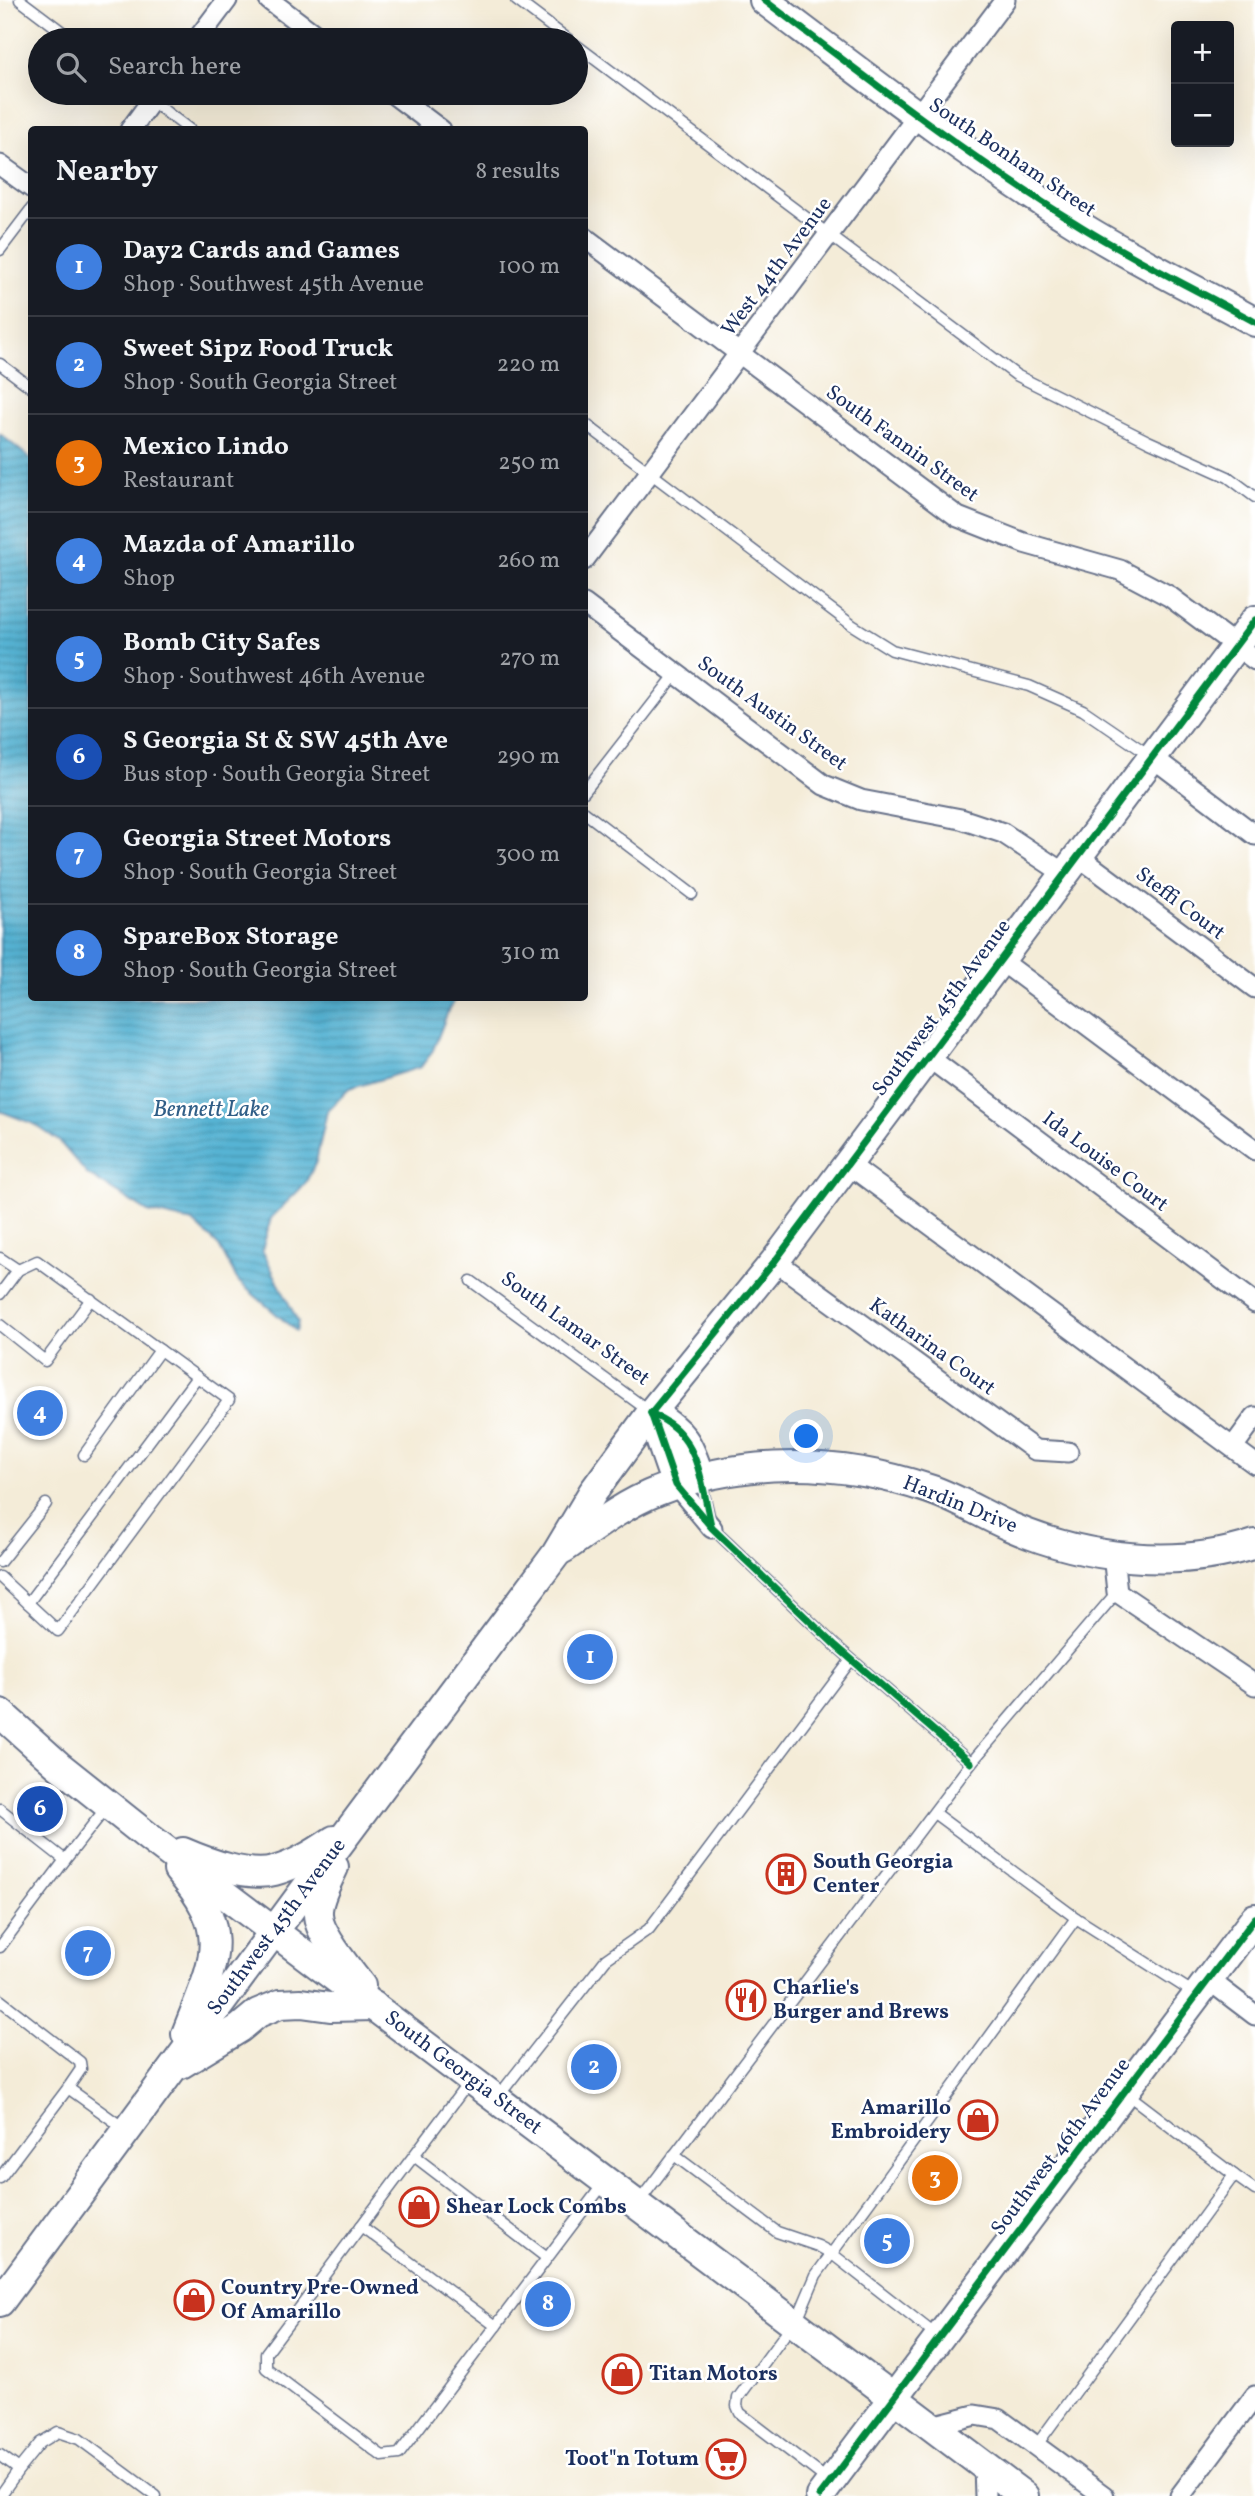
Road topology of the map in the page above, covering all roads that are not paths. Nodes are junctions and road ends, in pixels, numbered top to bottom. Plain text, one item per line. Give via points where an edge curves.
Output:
1 (20, 0) edge
2 (227, 0) edge
3 (269, 0) edge
4 (516, 0) edge
5 (764, 0) edge
6 (1005, 0) edge
7 (57, 28) edge
8 (206, 28) edge
9 (306, 28) edge
10 (553, 28) edge
11 (588, 54) edge
12 (144, 105) edge
13 (161, 105) edge
14 (408, 105) edge
15 (917, 116) junction
16 (132, 126) edge
17 (185, 126) edge
18 (436, 126) edge
19 (0, 164) edge
20 (28, 185) edge
21 (28, 213) edge
22 (828, 236) junction
23 (588, 240) edge
24 (0, 250) edge
25 (1255, 322) edge
26 (740, 354) junction
27 (0, 364) edge
28 (28, 385) edge
29 (588, 426) edge
30 (651, 473) junction
31 (1255, 497) edge
32 (588, 556) edge
33 (588, 607) edge
34 (1255, 620) edge
35 (1245, 652) edge
36 (676, 674) junction
37 (1152, 757) junction
38 (588, 787) edge
39 (588, 815) edge
40 (1255, 835) edge
41 (1071, 865) junction
42 (692, 894) dead end
43 (1000, 960) junction
44 (1255, 988) edge
45 (928, 1057) junction
46 (1255, 1150) edge
47 (848, 1164) junction
48 (0, 1258) edge
49 (775, 1261) junction
50 (18, 1270) junction
51 (471, 1282) dead end
52 (0, 1294) edge
53 (91, 1300) junction
54 (1255, 1303) edge
55 (0, 1325) edge
56 (160, 1350) junction
57 (693, 1362) junction
58 (198, 1377) junction
59 (651, 1413) junction
60 (1255, 1417) edge
61 (682, 1435) junction
62 (1233, 1447) junction
63 (1068, 1452) dead end
64 (83, 1455) dead end
65 (1255, 1464) edge
66 (688, 1482) junction
67 (46, 1504) dead end
68 (712, 1528) joint
69 (1255, 1544) edge
70 (556, 1554) junction
71 (1113, 1554) junction
72 (0, 1562) edge
73 (0, 1577) edge
74 (1117, 1592) junction
75 (27, 1603) junction
76 (851, 1660) junction
77 (1255, 1685) edge
78 (0, 1713) edge
79 (971, 1763) junction
80 (109, 1805) junction
81 (0, 1810) edge
82 (934, 1813) junction
83 (349, 1830) junction
84 (151, 1839) junction
85 (65, 1860) junction
86 (1076, 1918) junction
87 (1255, 1918) edge
88 (274, 1930) junction
89 (0, 1947) edge
90 (1203, 1987) junction
91 (0, 2000) edge
92 (374, 2006) junction
93 (1255, 2015) edge
94 (173, 2068) junction
95 (471, 2079) junction
96 (68, 2088) junction
97 (1125, 2092) junction
98 (497, 2098) junction
99 (127, 2130) junction
100 (674, 2155) junction
101 (414, 2156) junction
102 (1234, 2175) junction
103 (0, 2178) edge
104 (607, 2180) junction
105 (1255, 2190) edge
106 (638, 2204) junction
107 (361, 2226) junction
108 (831, 2253) junction
109 (547, 2258) junction
110 (7, 2287) edge
111 (794, 2322) junction
112 (496, 2326) junction
113 (939, 2337) junction
114 (1255, 2396) edge
115 (894, 2397) junction
116 (932, 2426) junction
117 (1036, 2446) junction
118 (0, 2455) edge
119 (984, 2467) junction
120 (19, 2469) junction
121 (826, 2489) edge
122 (0, 2496) edge
123 (156, 2496) edge
124 (985, 2496) edge
125 (1024, 2496) edge
126 (1104, 2496) edge
127 (1180, 2496) edge

1 - 7 lane
2 - 8 street
3 - 9 street
4 - 10 lane
5 - 15 main road, South Bonham Street
6 - 15 street, West 44th Avenue
11 - 22 lane
12 - 16 street
13 - 17 lane
14 - 18 street
15 - 22 street, West 44th Avenue
15 - 25 main road, South Bonham Street via 1077,224
19 - 20 street
21 - 24 lane
22 - 26 street, West 44th Avenue
22 - 31 lane via 1016,375 1228,477
23 - 26 street, South Fannin Street
26 - 30 street, West 44th Avenue
26 - 35 street, South Fannin Street via 958,517 1024,543 1120,570 1170,596
27 - 28 lane
29 - 30 lane
30 - 32 street, West 44th Avenue
30 - 37 lane via 852,625 892,650 1029,686 1083,710
33 - 36 street, South Austin Street
34 - 35 main road, Southwest 45th Avenue
35 - 37 main road, Southwest 45th Avenue
36 - 38 lane
36 - 41 street, South Austin Street via 824,785 860,800 1003,833
37 - 40 street
37 - 41 main road, Southwest 45th Avenue
39 - 42 lane
41 - 43 main road, Southwest 45th Avenue
41 - 44 street, Steffi Court
43 - 45 main road, Southwest 45th Avenue
43 - 46 street
45 - 47 main road, Southwest 45th Avenue
45 - 54 street, Ida Louise Court
47 - 49 main road, Southwest 45th Avenue
47 - 62 street
48 - 50 lane
49 - 57 main road, Southwest 45th Avenue
49 - 63 street, Katharina Court via 1035,1450
50 - 52 lane
50 - 53 lane via 37,1261
51 - 59 lane, South Lamar Street
53 - 55 lane via 45,1361
53 - 56 lane
56 - 58 lane
56 - 64 lane
57 - 59 main road, Southwest 45th Avenue
57 - 61 main road via 678,1395 676,1412
58 - 75 lane
58 - 75 lane via 229,1400 58,1631
59 - 61 main road
59 - 66 main road
59 - 70 main road, Southwest 45th Avenue via 593,1492
60 - 62 street
61 - 66 main road via 691,1450
62 - 65 street
66 - 68 street
66 - 70 main road, Hardin Drive via 620,1510
66 - 71 main road, Hardin Drive via 759,1467 807,1465 875,1474 931,1489 1033,1535
67 - 72 lane
68 - 76 lane
69 - 71 main road, Hardin Drive via 1207,1555 1145,1559
70 - 83 main road, Southwest 45th Avenue
71 - 74 street
73 - 75 lane
74 - 77 street
74 - 79 lane
76 - 79 lane
76 - 98 lane via 649,1929 606,1959
78 - 80 main road, South Georgia Street
79 - 82 lane
80 - 84 main road, South Georgia Street
80 - 85 lane
81 - 85 lane
82 - 86 lane
82 - 100 lane
83 - 84 main road via 307,1858 272,1872 246,1872 204,1861
83 - 88 main road, Southwest 45th Avenue
83 - 92 main road via 318,1916
84 - 88 main road, South Georgia Street
84 - 94 main road via 209,1912 214,1939 207,1978
85 - 89 lane
86 - 90 lane
86 - 108 lane
87 - 90 main road, Southwest 46th Avenue
88 - 92 main road, South Georgia Street
88 - 94 main road, Southwest 45th Avenue
90 - 93 street
90 - 97 main road, Southwest 46th Avenue
91 - 96 lane via 80,2062 81,2069
92 - 94 main road via 280,2004 258,2013
92 - 95 main road, South Georgia Street
94 - 99 main road, Southwest 45th Avenue
95 - 98 main road, South Georgia Street
95 - 101 lane
96 - 99 lane
96 - 103 lane
97 - 102 lane
97 - 113 main road, Southwest 46th Avenue
98 - 104 main road, South Georgia Street
99 - 110 main road, Southwest 45th Avenue
100 - 106 lane
100 - 108 lane via 776,2231
101 - 107 lane
101 - 109 lane
102 - 105 lane
102 - 117 lane
104 - 106 main road, South Georgia Street
104 - 109 lane
106 - 111 main road, South Georgia Street
107 - 112 lane
107 - 112 lane via 266,2353 266,2368 372,2449 382,2456 399,2454
108 - 111 lane
108 - 113 lane
109 - 112 lane
111 - 115 main road, South Georgia Street
111 - 121 lane via 738,2398 737,2406
113 - 115 main road, Southwest 46th Avenue
114 - 127 street
115 - 116 main road, South Georgia Street
115 - 121 main road, Southwest 46th Avenue
116 - 117 street via 975,2415 999,2419
116 - 119 main road, South Georgia Street
117 - 126 street
118 - 120 lane
119 - 124 street
119 - 125 main road, South Georgia Street
120 - 122 lane
120 - 123 lane via 40,2443 58,2432 79,2439

